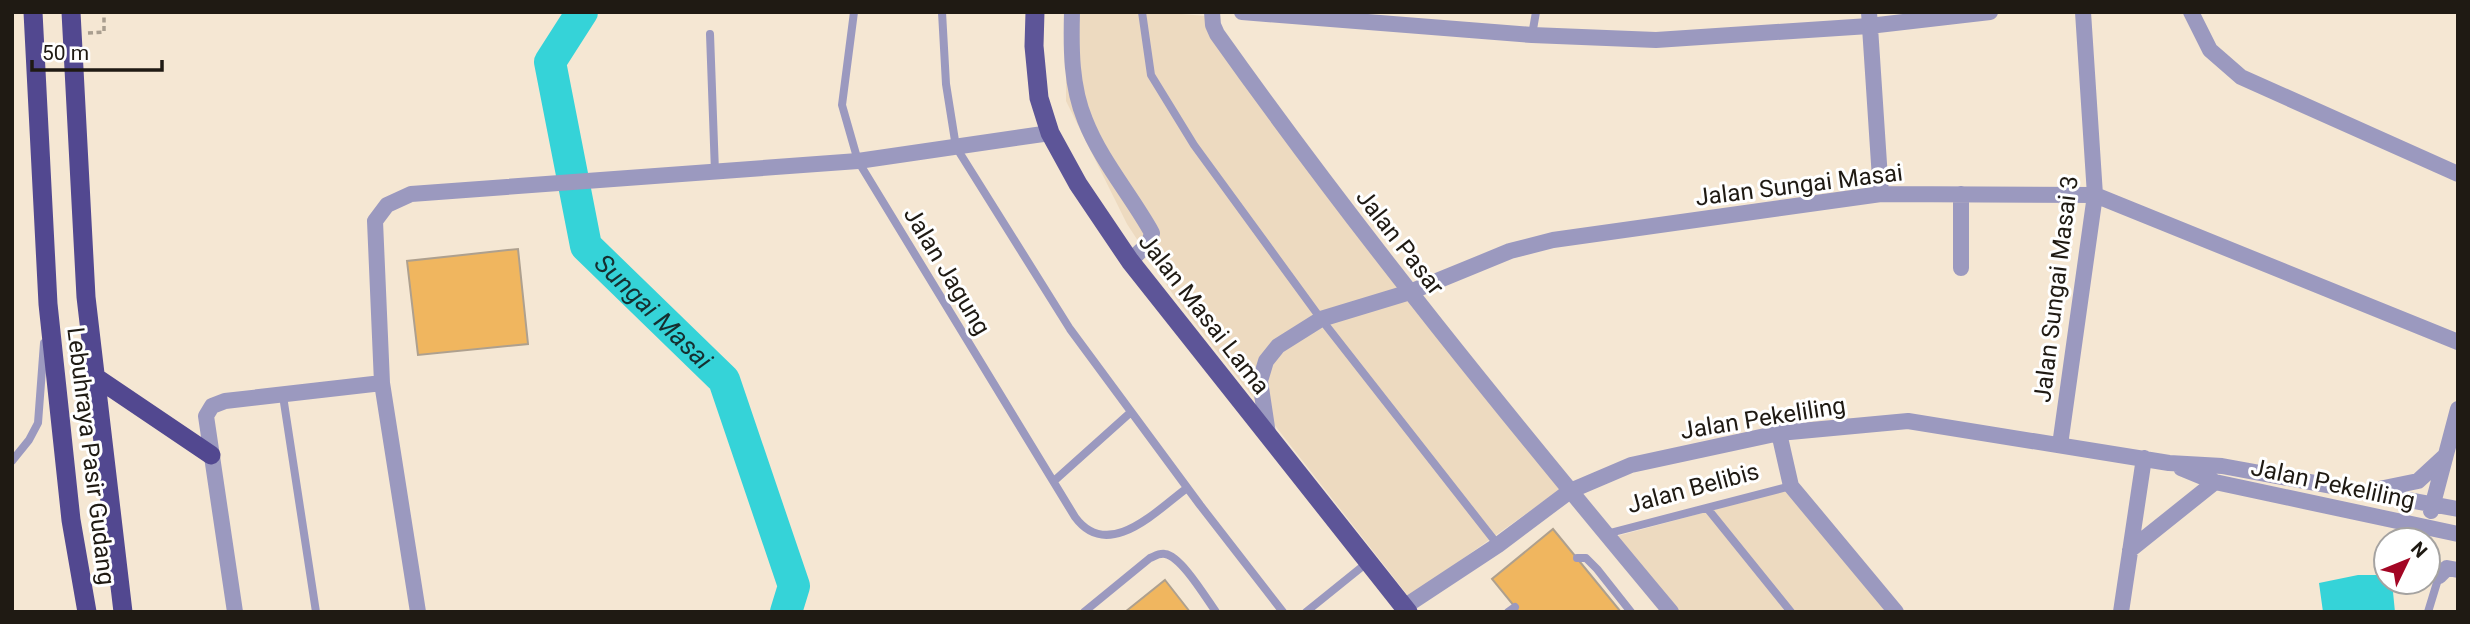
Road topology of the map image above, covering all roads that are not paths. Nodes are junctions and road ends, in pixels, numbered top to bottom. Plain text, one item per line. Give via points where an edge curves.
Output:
1 (33, 12) edge
2 (71, 12) edge
3 (854, 12) edge
4 (942, 12) edge
5 (1035, 12) edge
6 (1072, 12) edge
7 (1142, 12) edge
8 (1212, 12) edge
9 (1242, 12) edge
10 (1536, 12) edge
11 (1990, 12) edge
12 (2084, 12) edge
13 (2191, 12) edge
14 (1348, 16) edge
15 (1869, 19) edge
16 (710, 34) dead end
17 (1532, 35) junction
18 (1050, 133) junction
19 (956, 147) junction
20 (858, 161) junction
21 (715, 172) junction
22 (2458, 174) edge
23 (1881, 194) junction
24 (1961, 194) junction
25 (2095, 195) junction
26 (1130, 261) junction
27 (1961, 268) dead end
28 (1410, 292) junction
29 (48, 304) junction
30 (1321, 319) junction
31 (2458, 342) edge
32 (94, 376) junction
33 (382, 383) junction
34 (283, 396) junction
35 (2458, 409) edge
36 (1131, 412) junction
37 (1779, 433) junction
38 (1269, 437) junction
39 (2060, 445) junction
40 (2448, 452) junction
41 (211, 455) junction
42 (2144, 458) junction
43 (12, 461) edge
44 (2169, 463) junction
45 (1054, 481) junction
46 (2215, 482) junction
47 (1791, 485) junction
48 (1188, 488) junction
49 (1570, 491) junction
50 (2366, 491) junction
51 (2433, 504) junction
52 (1707, 508) junction
53 (2458, 509) edge
54 (2421, 526) edge
55 (2426, 526) edge
56 (1606, 534) junction
57 (1498, 545) junction
58 (2130, 550) junction
59 (1577, 558) dead end
60 (1368, 562) junction
61 (2458, 570) edge
62 (2442, 573) edge
63 (1402, 610) edge
64 (87, 612) edge
65 (123, 612) edge
66 (235, 612) edge
67 (316, 612) edge
68 (418, 612) edge
69 (1084, 612) edge
70 (1216, 612) edge
71 (1283, 612) edge
72 (1306, 612) edge
73 (1631, 612) edge
74 (1671, 612) edge
75 (1791, 612) edge
76 (1896, 612) edge
77 (2121, 612) edge

1 - 29 highway, Lebuhraya Pasir Gudang
2 - 32 highway, Lebuhraya Pasir Gudang
3 - 20 lane, Jalan Jagung via 842,105
4 - 19 lane
5 - 18 main road, Jalan Masai Lama via 1039,98
6 - 26 street via 1073,76 1084,120 1152,233 1149,243
7 - 30 lane via 1151,75 1194,145
8 - 28 street, Jalan Pasar via 1217,34
9 - 14 street
10 - 17 lane
11 - 15 street
12 - 25 street, Jalan Sungai Masai 3
13 - 22 street via 2210,50 2241,77
14 - 17 street
15 - 17 street via 1656,40
15 - 23 street
16 - 21 lane
18 - 19 street
18 - 26 main road, Jalan Masai Lama
19 - 20 street
19 - 36 lane via 1070,329
20 - 21 street
20 - 45 lane, Jalan Jagung
21 - 33 street via 411,194 387,205 375,221
23 - 24 street, Jalan Sungai Masai
23 - 28 street, Jalan Sungai Masai via 1553,240 1510,251
24 - 25 street, Jalan Sungai Masai
24 - 27 street
25 - 31 street, Jalan Sungai Masai
25 - 39 street, Jalan Sungai Masai 3
26 - 38 main road, Jalan Masai Lama
28 - 30 street, Jalan Sungai Masai
28 - 49 street, Jalan Pasar
29 - 43 lane via 38,423
29 - 64 highway, Lebuhraya Pasir Gudang via 71,520
30 - 38 street, Jalan Sungai Masai via 1279,346 1266,361 1260,390
30 - 57 lane
32 - 41 highway
32 - 65 highway, Lebuhraya Pasir Gudang
33 - 34 street
33 - 68 street
34 - 41 street via 212,406 206,416
34 - 67 lane
35 - 40 street, Jalan Pekeliling
36 - 45 lane
36 - 48 lane
37 - 39 street, Jalan Pekeliling via 1908,421
37 - 47 street, Jalan Belibis
37 - 49 street, Jalan Pekeliling via 1642,461
38 - 60 main road, Jalan Masai Lama
39 - 42 street, Jalan Pekeliling
40 - 50 street via 2418,481
40 - 51 street, Jalan Pekeliling
41 - 66 street
42 - 44 street, Jalan Pekeliling
42 - 58 street
44 - 46 street, Jalan Pekeliling
44 - 50 street, Jalan Pekeliling via 2222,466
45 - 48 lane, Jalan Jagung via 1084,529 1100,535 1118,535 1141,523
46 - 54 street, Jalan Pekeliling
46 - 58 street
47 - 52 lane, Jalan Belibis
47 - 76 street, Jalan Belibis
48 - 71 lane
49 - 56 street, Jalan Pasar
49 - 57 street, Jalan Pekeliling
50 - 51 street, Jalan Pekeliling
51 - 53 street
51 - 55 street, Jalan Pekeliling
52 - 56 lane, Jalan Belibis
52 - 75 lane
56 - 74 street, Jalan Pasar
57 - 63 street, Jalan Pekeliling
58 - 77 street
59 - 73 lane via 1586,558
60 - 63 main road, Jalan Masai Lama
60 - 72 lane
61 - 62 street via 2447,568
69 - 70 lane via 1150,558 1165,554 1178,561

